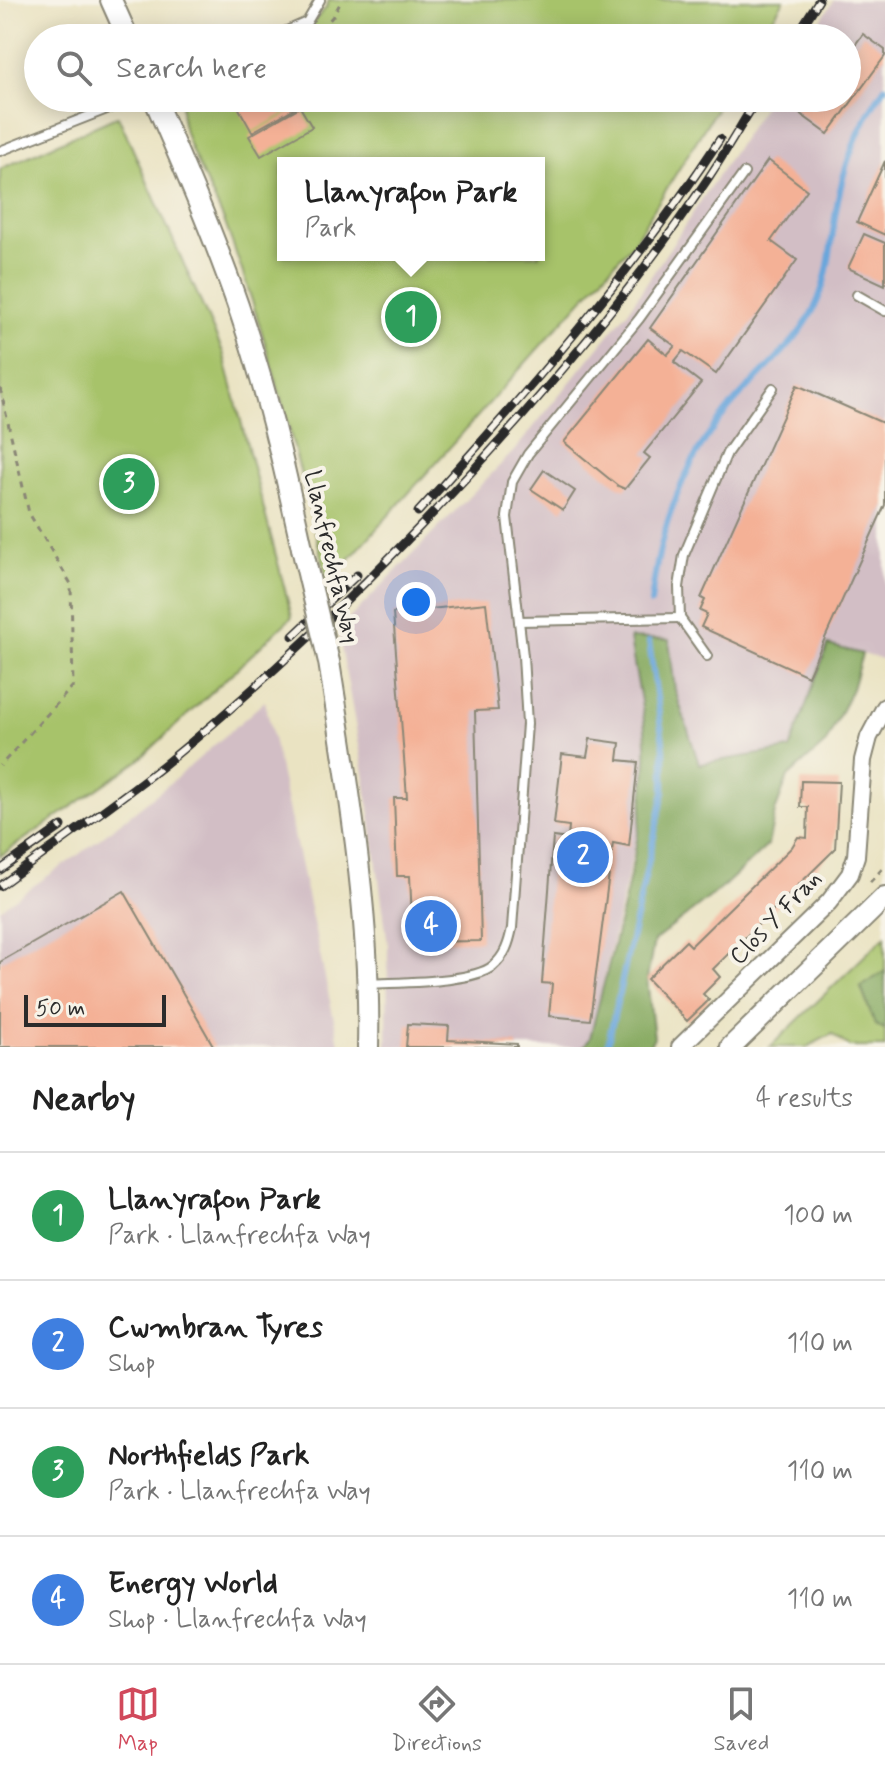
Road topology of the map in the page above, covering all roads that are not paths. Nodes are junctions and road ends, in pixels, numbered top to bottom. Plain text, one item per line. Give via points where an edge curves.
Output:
1 (111, 0) edge
2 (320, 0) edge
3 (122, 24) edge
4 (302, 24) edge
5 (99, 112) edge
6 (160, 112) edge
7 (0, 151) edge
8 (744, 173) dead end
9 (857, 295) dead end
10 (885, 311) edge
11 (773, 388) dead end
12 (680, 618) junction
13 (519, 621) junction
14 (707, 656) dead end
15 (885, 707) edge
16 (885, 897) edge
17 (370, 984) junction
18 (368, 1047) edge
19 (680, 1047) edge
20 (731, 1047) edge

1 - 3 street
2 - 4 lane
5 - 7 lane
6 - 17 street, Llanfrechfa Way, bridge via 255,358 302,548 329,662 356,830
8 - 13 lane via 639,319 519,468 507,517
9 - 10 lane
11 - 12 lane via 727,453 708,492 684,555
12 - 13 lane
12 - 14 lane
13 - 17 lane via 527,756 506,948 490,969 476,975
15 - 19 street, Clos Y Fran via 863,760 850,874 829,902
16 - 20 street
17 - 18 street, Llanfrechfa Way

